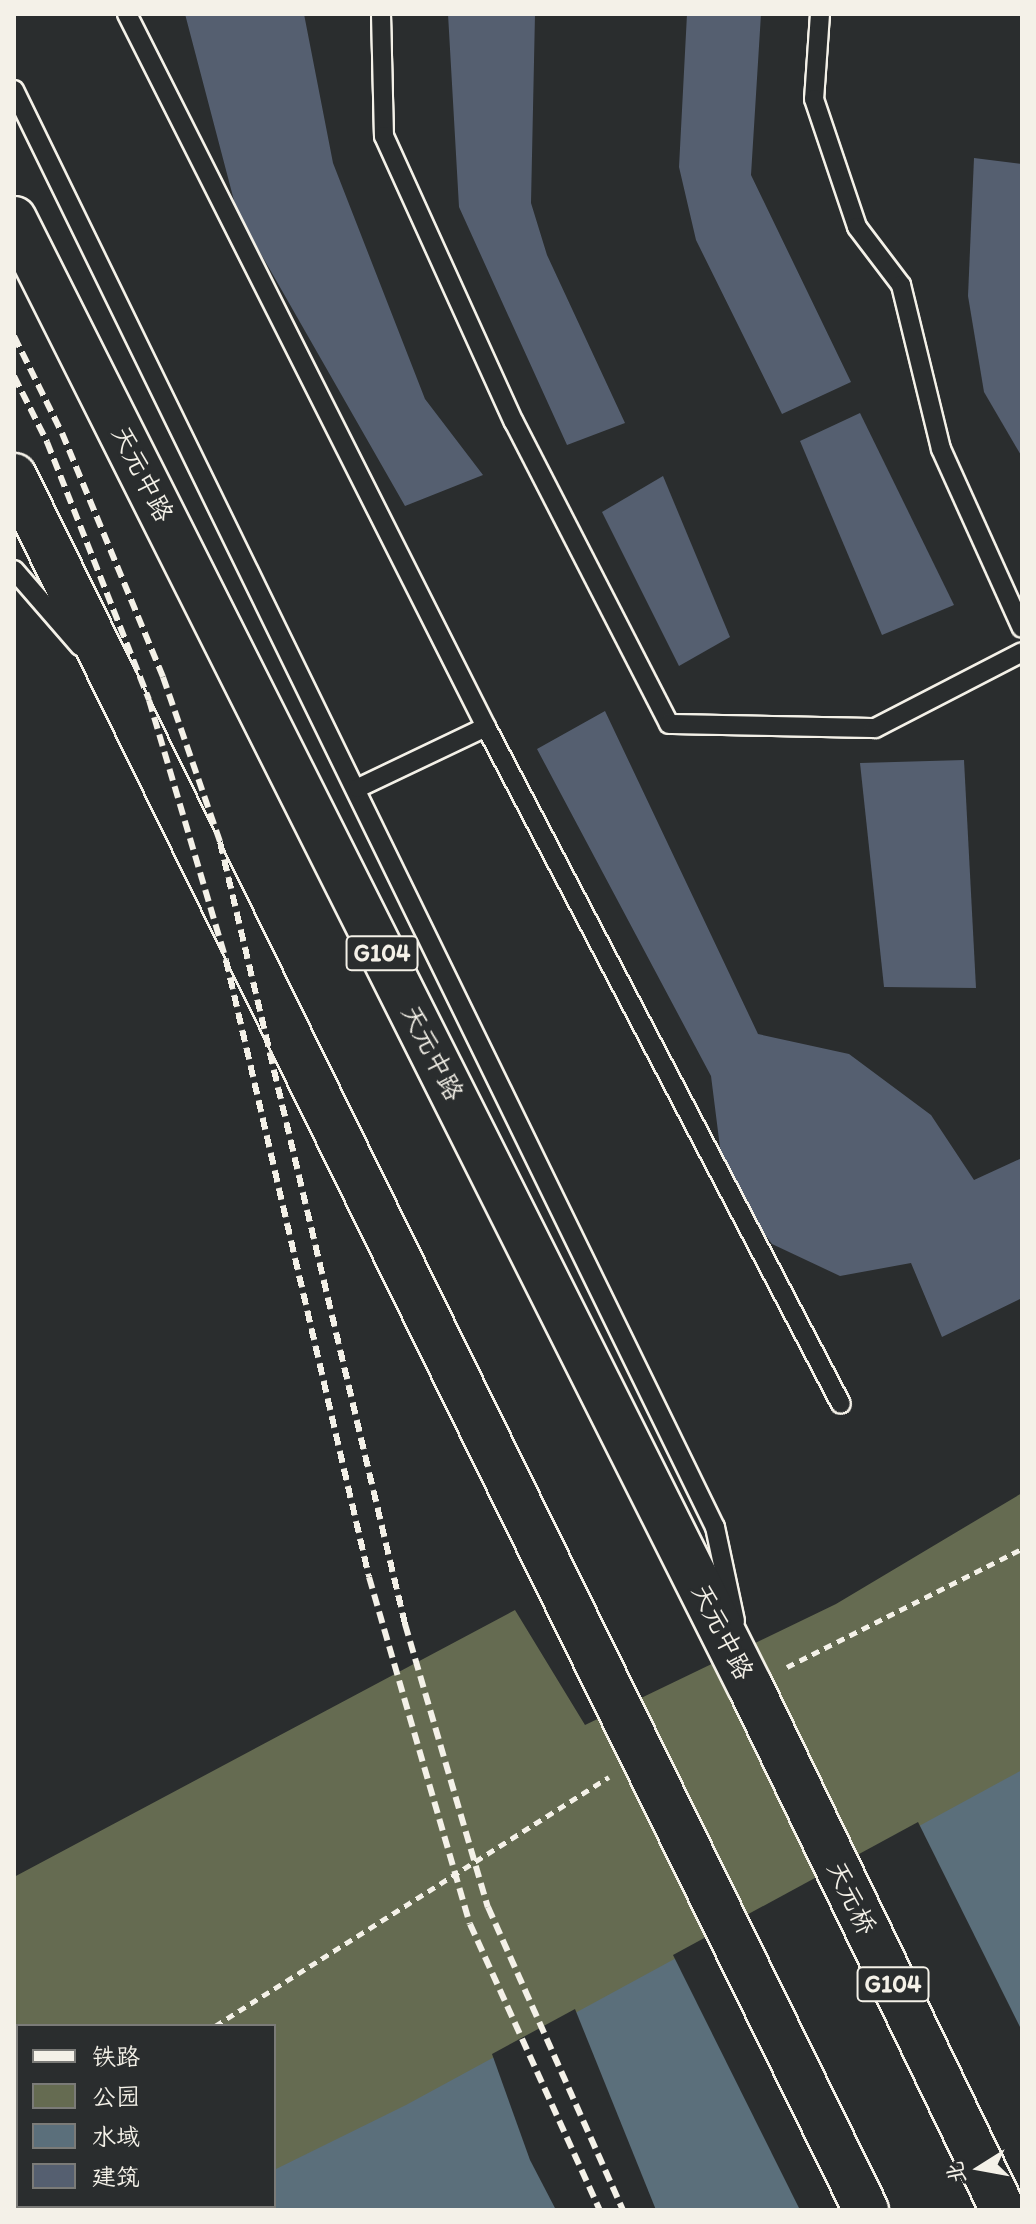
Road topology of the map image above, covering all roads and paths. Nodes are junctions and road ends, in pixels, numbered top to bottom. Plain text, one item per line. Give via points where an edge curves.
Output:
1 (127, 14) edge
2 (381, 14) edge
3 (820, 14) edge
4 (14, 90) edge
5 (14, 219) edge
6 (14, 476) edge
7 (14, 570) edge
8 (1022, 628) edge
9 (1022, 652) edge
10 (116, 686) junction
11 (486, 727) junction
12 (358, 788) junction
13 (841, 1404) dead end
14 (1022, 1549) edge
15 (750, 1686) junction
16 (641, 1758) junction
17 (783, 1759) joint
18 (218, 2024) edge
19 (866, 2210) edge
20 (1003, 2210) edge

1 - 11 lane
2 - 9 lane via 384,136 514,422 669,724 875,728
3 - 8 lane via 814,99 857,227 901,285 941,449
4 - 12 lane
5 - 15 highway, 天元中路 / G104
6 - 10 highway
7 - 10 lane
10 - 16 highway via 482,1422
11 - 12 lane
11 - 13 lane
12 - 15 lane via 715,1527
14 - 15 path
15 - 17 highway, 天元中路 / G104
16 - 18 path
16 - 19 highway
17 - 20 highway, 天元桥 / G104

